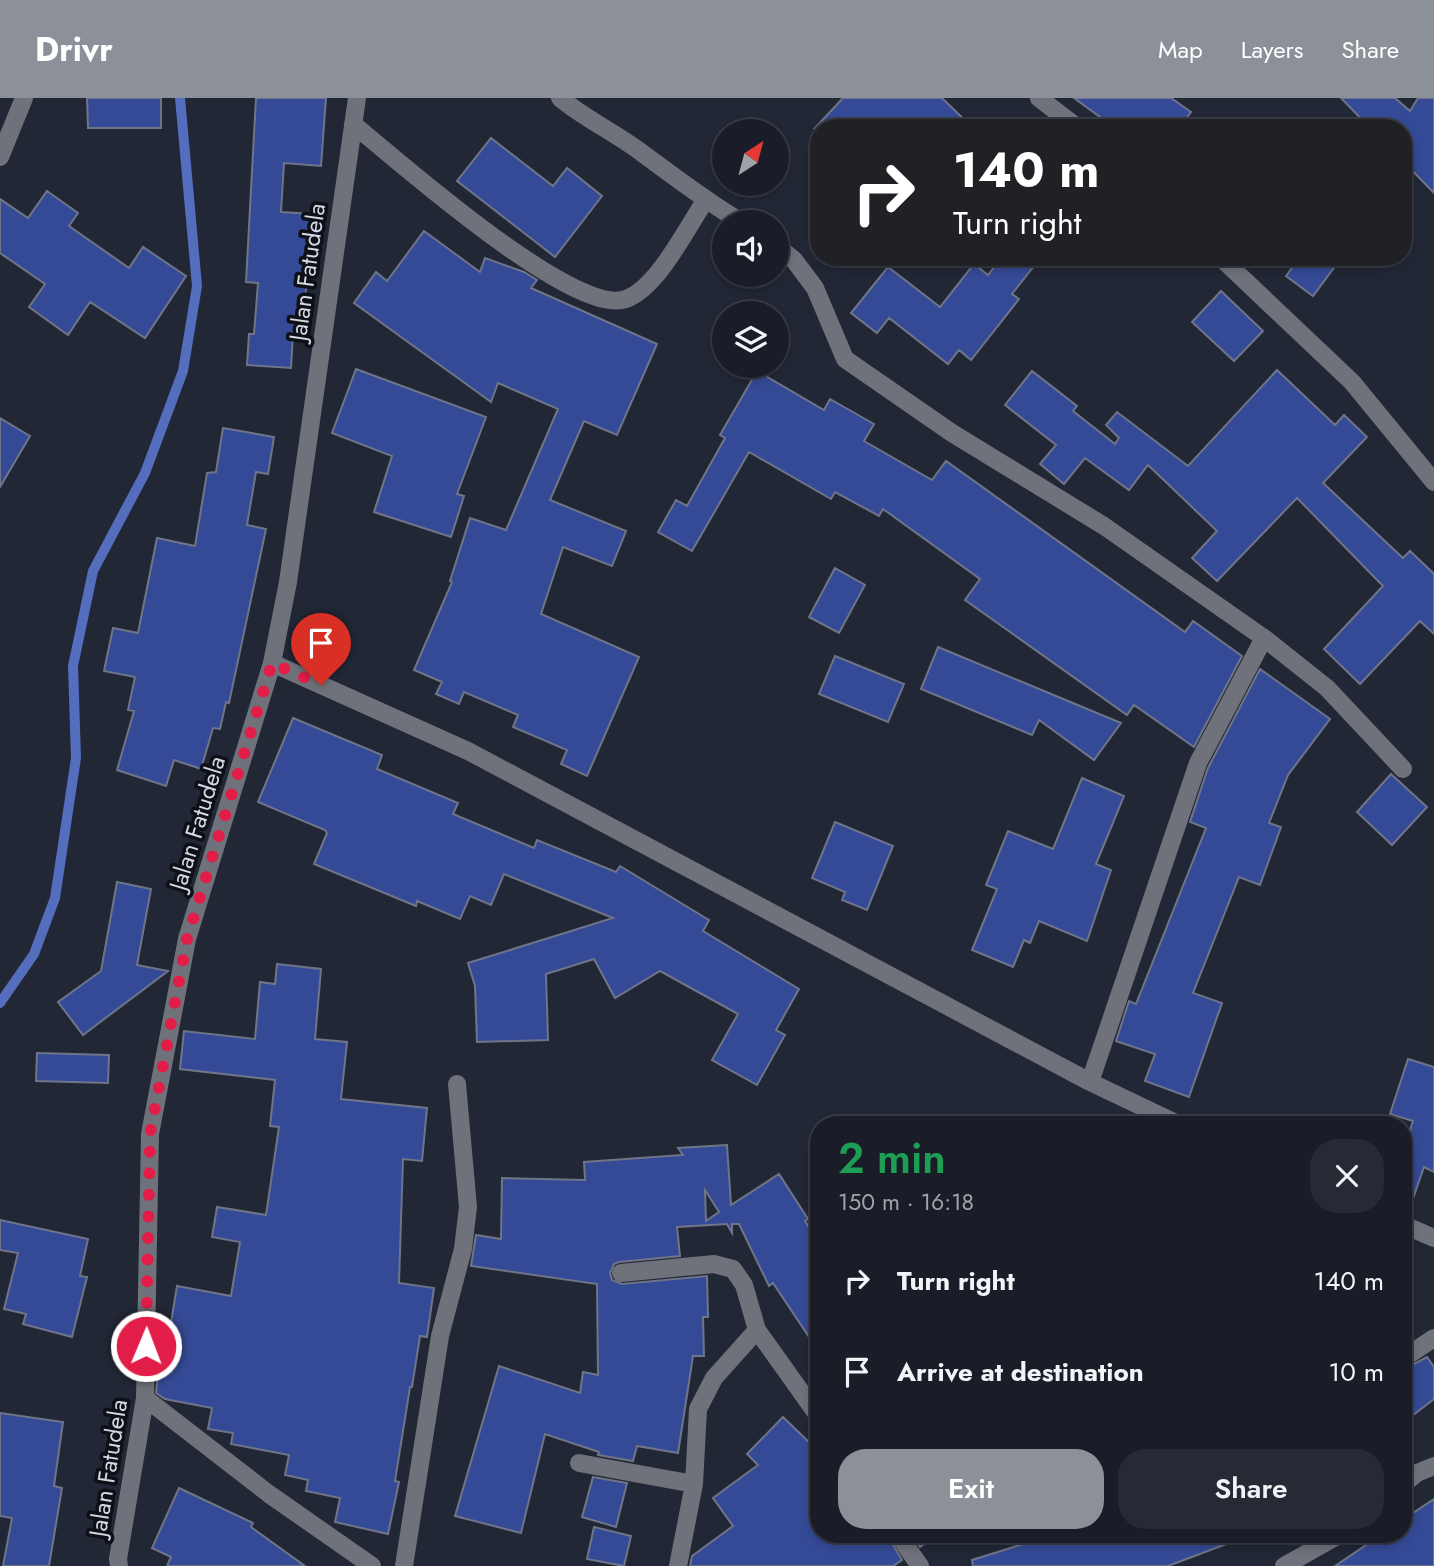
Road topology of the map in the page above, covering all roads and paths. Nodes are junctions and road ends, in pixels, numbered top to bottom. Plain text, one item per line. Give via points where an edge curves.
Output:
1 (24, 98) edge
2 (357, 98) edge
3 (560, 98) edge
4 (1039, 98) edge
5 (1066, 119) edge
6 (353, 124) junction
7 (0, 157) edge
8 (705, 201) junction
9 (720, 210) edge
10 (789, 256) edge
11 (1230, 266) edge
12 (1434, 482) edge
13 (1265, 638) junction
14 (272, 663) junction
15 (1402, 769) dead end
16 (1090, 1082) junction
17 (457, 1084) dead end
18 (1161, 1116) edge
19 (1412, 1228) edge
20 (1434, 1238) edge
21 (621, 1273) dead end
22 (757, 1330) junction
23 (1434, 1338) edge
24 (1412, 1352) edge
25 (145, 1398) junction
26 (810, 1404) edge
27 (579, 1463) dead end
28 (1434, 1466) edge
29 (1412, 1477) edge
30 (694, 1484) junction
31 (904, 1543) edge
32 (1325, 1543) edge
33 (119, 1566) edge
34 (372, 1566) edge
35 (404, 1566) edge
36 (678, 1566) edge
37 (920, 1566) edge
38 (1284, 1566) edge

1 - 7 street
2 - 6 street, Jalan Fatudela
3 - 8 street
4 - 5 street
6 - 8 street via 530,262 575,290 603,300 617,302 643,289
6 - 14 street, Jalan Fatudela via 301,497
8 - 9 street
10 - 13 street via 815,288 845,359 952,433 1104,526
11 - 12 street via 1352,382
13 - 15 street via 1327,688
13 - 16 street via 1198,763
14 - 16 street via 468,751
14 - 25 street, Jalan Fatudela via 187,939 150,1134
16 - 18 street
17 - 35 street via 468,1208 463,1249 440,1336
19 - 20 street
21 - 22 street via 726,1265 744,1285
22 - 26 street
22 - 30 street via 714,1378 698,1409
23 - 24 street
25 - 33 street, Jalan Fatudela
25 - 34 street
27 - 30 street
28 - 29 street
30 - 36 street
31 - 37 street
32 - 38 street

